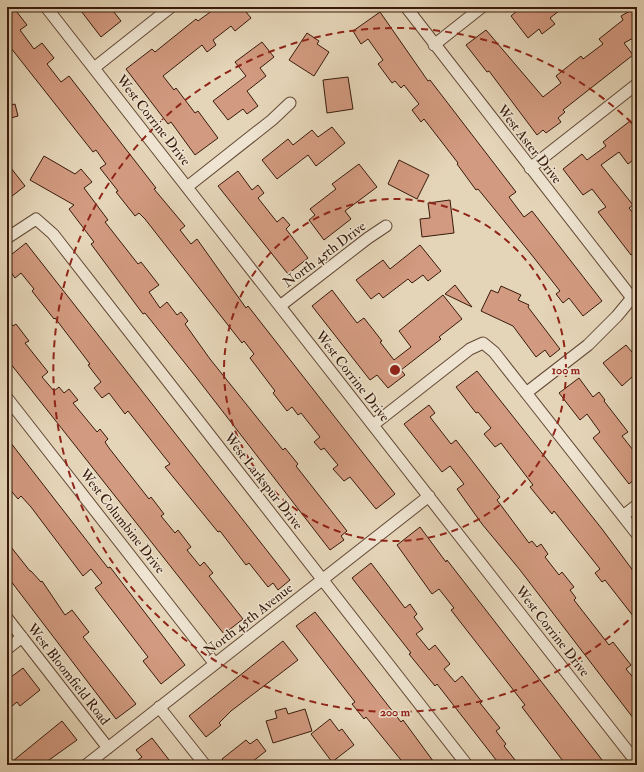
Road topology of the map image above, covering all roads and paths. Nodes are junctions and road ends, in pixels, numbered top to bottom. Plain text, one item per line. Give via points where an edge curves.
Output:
1 (46, 7) edge
2 (171, 7) edge
3 (406, 7) edge
4 (482, 7) edge
5 (434, 45) junction
6 (94, 68) junction
7 (637, 84) edge
8 (290, 104) dead end
9 (530, 168) junction
10 (187, 187) junction
11 (386, 226) dead end
12 (7, 238) edge
13 (634, 295) edge
14 (280, 306) junction
15 (526, 393) junction
16 (7, 398) edge
17 (373, 425) junction
18 (429, 496) junction
19 (637, 505) edge
20 (623, 516) junction
21 (637, 534) edge
22 (322, 580) junction
23 (7, 618) edge
24 (22, 637) junction
25 (7, 649) edge
26 (215, 664) junction
27 (159, 707) junction
28 (108, 748) junction
29 (637, 762) edge
30 (86, 765) edge
31 (205, 765) edge
32 (466, 765) edge

1 - 6 street, West Corrine Drive
2 - 6 street
3 - 5 street, West Aster Drive
4 - 5 street
5 - 9 street, West Aster Drive
6 - 10 street, West Corrine Drive
7 - 9 street
8 - 10 street
9 - 13 street, West Aster Drive
10 - 14 street, West Corrine Drive
11 - 14 street, North 45th Drive
12 - 22 street, West Larkspur Drive via 36,219 53,234
13 - 15 street via 588,345
14 - 17 street, West Corrine Drive
15 - 17 street via 483,342 470,349
15 - 20 street
16 - 26 street, West Columbine Drive
17 - 18 street, West Corrine Drive
18 - 22 street, North 45th Avenue
18 - 29 street, West Corrine Drive
19 - 20 street
20 - 21 street
22 - 26 street, North 45th Avenue
22 - 32 street, West Larkspur Drive
23 - 24 street, West Bloomfield Road
24 - 25 street
24 - 28 street, West Bloomfield Road
26 - 27 street, North 45th Avenue
27 - 28 street, North 45th Avenue
27 - 31 street
28 - 30 street, North 45th Avenue

